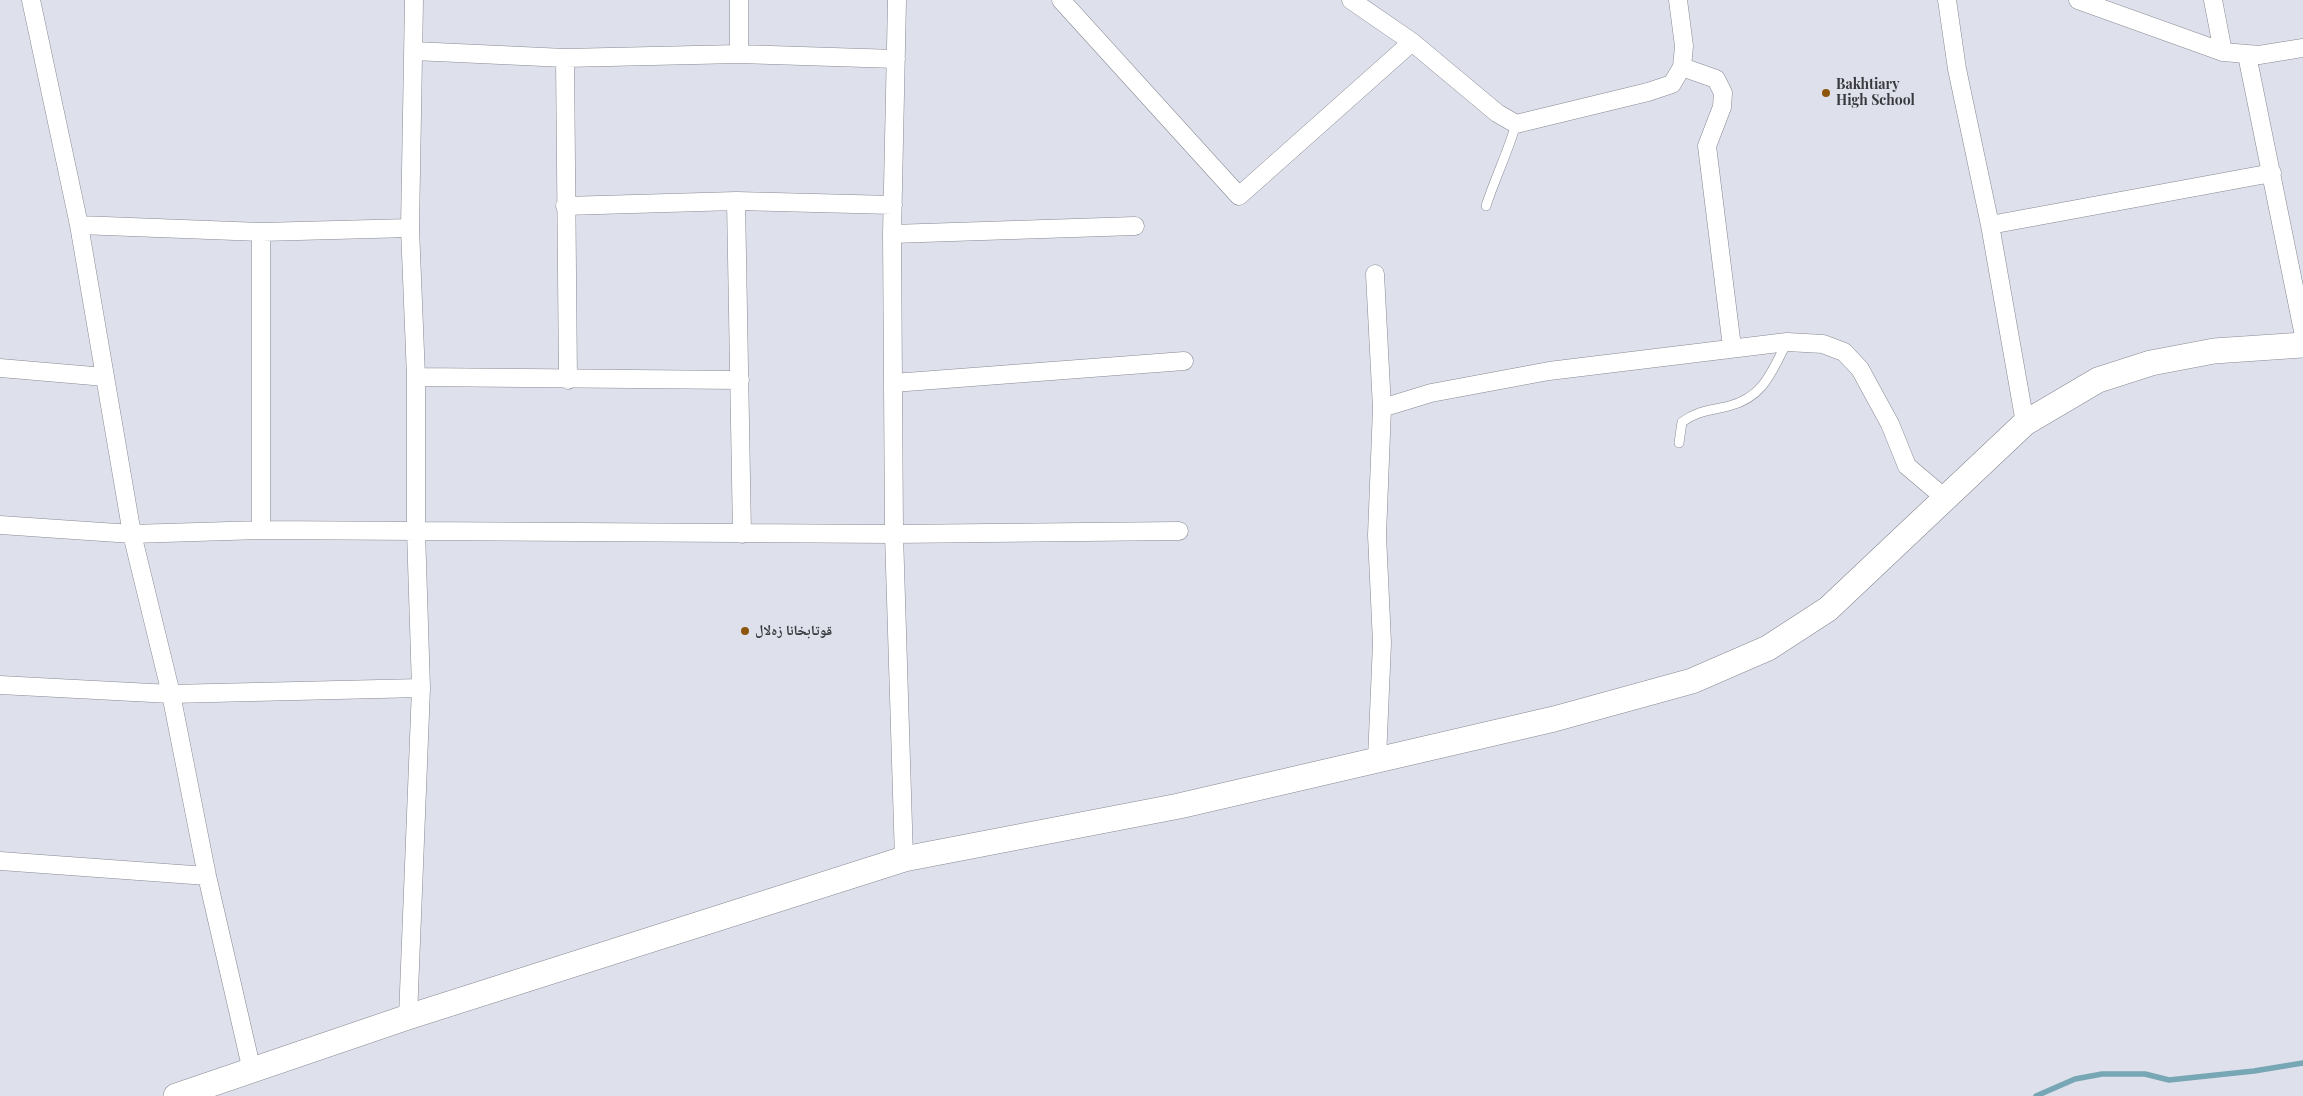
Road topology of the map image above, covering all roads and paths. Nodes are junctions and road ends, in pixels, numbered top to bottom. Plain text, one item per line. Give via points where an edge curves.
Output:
1 (31, 0) edge
2 (414, 0) edge
3 (739, 0) edge
4 (897, 0) edge
5 (1061, 0) edge
6 (1351, 0) edge
7 (1678, 0) edge
8 (1947, 0) edge
9 (2078, 0) edge
10 (2213, 0) edge
11 (2101, 4) edge
12 (1412, 42) junction
13 (2303, 48) edge
14 (414, 51) junction
15 (2223, 52) junction
16 (739, 54) junction
17 (2247, 55) junction
18 (565, 58) junction
19 (896, 59) junction
20 (1682, 66) junction
21 (1516, 124) junction
22 (2272, 173) junction
23 (736, 201) junction
24 (893, 205) junction
25 (565, 206) junction
26 (1486, 206) dead end
27 (79, 225) junction
28 (1990, 225) junction
29 (1135, 226) dead end
30 (410, 228) junction
31 (261, 232) junction
32 (892, 234) junction
33 (1375, 274) dead end
34 (2303, 331) edge
35 (1787, 342) junction
36 (2303, 345) edge
37 (1732, 347) junction
38 (1184, 361) dead end
39 (0, 368) edge
40 (104, 377) junction
41 (416, 377) junction
42 (568, 380) junction
43 (740, 380) junction
44 (893, 383) junction
45 (1382, 408) junction
46 (2025, 423) junction
47 (1679, 443) dead end
48 (1946, 499) junction
49 (0, 525) edge
50 (261, 530) junction
51 (416, 531) junction
52 (1179, 531) dead end
53 (132, 534) junction
54 (742, 534) junction
55 (894, 534) junction
56 (0, 685) edge
57 (421, 688) junction
58 (171, 694) junction
59 (1376, 759) junction
60 (904, 858) junction
61 (0, 861) edge
62 (207, 876) junction
63 (408, 1017) junction
64 (252, 1070) junction
65 (176, 1096) edge

1 - 27 street
2 - 14 street
3 - 16 street
4 - 19 street
5 - 12 street via 1240,196
6 - 12 street
7 - 20 street via 1684,46
8 - 28 street
9 - 11 street
10 - 15 street
11 - 15 street
12 - 21 street via 1497,113
13 - 17 street
14 - 18 street
14 - 30 street
15 - 17 street
16 - 18 street
16 - 19 street
17 - 22 street
18 - 25 street
19 - 24 street
20 - 21 street via 1672,84
20 - 37 street via 1716,79 1723,93 1722,107 1707,146
21 - 26 lane
22 - 28 street
22 - 34 street
23 - 24 street
23 - 25 street
23 - 43 street
24 - 32 street
25 - 42 street
27 - 31 street
27 - 40 street
28 - 46 street
29 - 32 street
30 - 31 street
30 - 41 street
31 - 50 street
32 - 44 street
33 - 45 street
35 - 37 street
35 - 47 lane via 1770,377 1754,396 1731,406 1695,413 1682,422
35 - 48 street via 1823,344 1844,352 1860,369 1890,424 1907,466
36 - 46 main road via 2214,351 2151,363 2098,380
37 - 45 street via 1431,392
38 - 44 street
39 - 40 street
40 - 53 street
41 - 42 street
41 - 51 street
42 - 43 street
43 - 54 street
44 - 55 street
45 - 59 street via 1377,535 1382,643
46 - 48 main road
48 - 59 main road via 1828,610 1768,648 1683,683 1554,719
49 - 53 street
50 - 51 street
50 - 53 street
51 - 54 street
51 - 57 street
52 - 55 street
53 - 58 street
54 - 55 street
55 - 60 street
56 - 58 street
57 - 58 street
57 - 63 street
58 - 62 street
59 - 60 main road via 1179,806
60 - 63 main road
61 - 62 street
62 - 64 street
63 - 64 main road
64 - 65 main road

